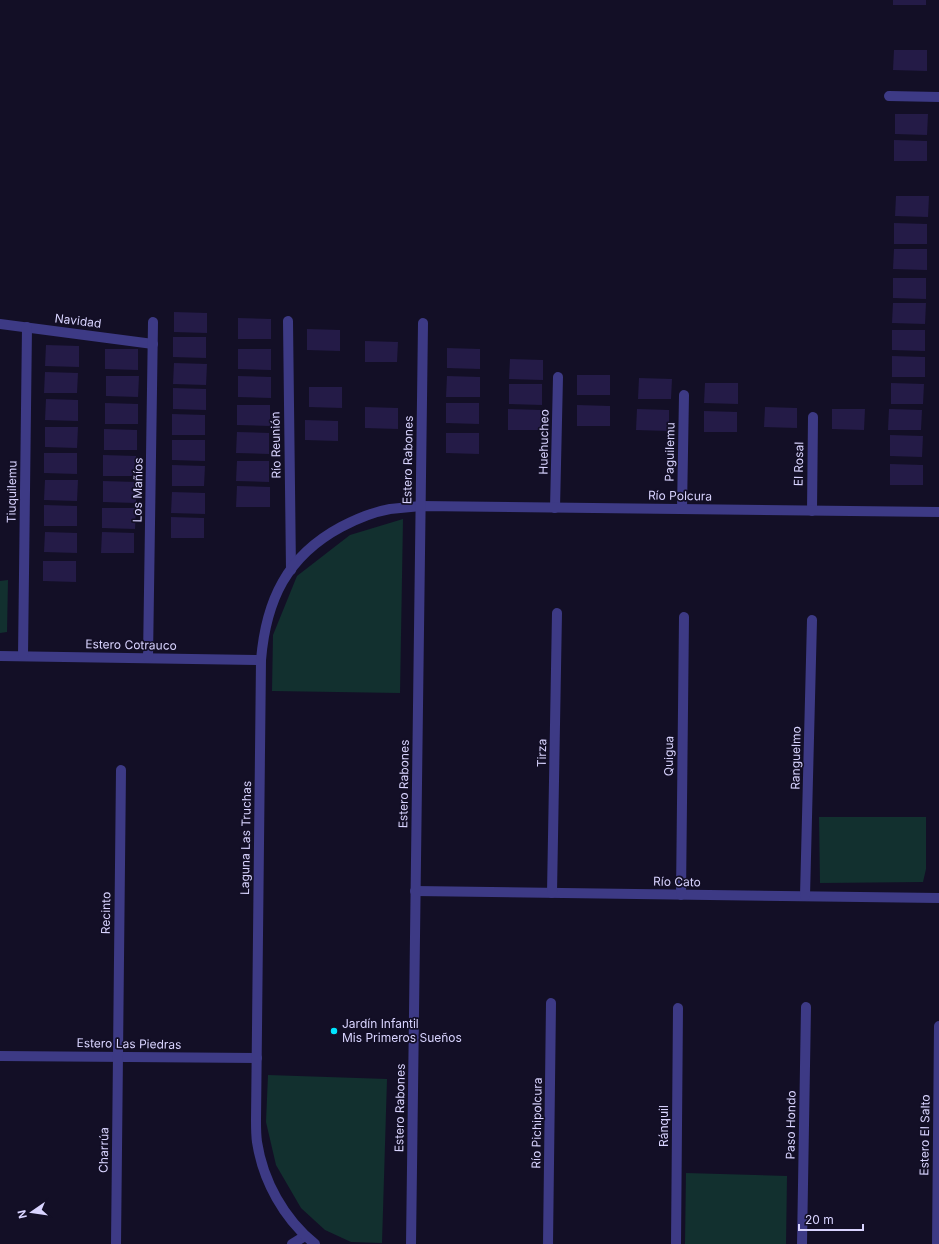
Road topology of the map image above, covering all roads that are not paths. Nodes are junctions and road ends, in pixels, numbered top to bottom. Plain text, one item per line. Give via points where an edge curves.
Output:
1 (889, 96) dead end
2 (939, 97) edge
3 (288, 321) dead end
4 (153, 322) dead end
5 (423, 323) dead end
6 (0, 324) edge
7 (27, 327) junction
8 (153, 344) junction
9 (558, 377) dead end
10 (684, 395) dead end
11 (813, 417) dead end
12 (420, 506) junction
13 (555, 508) junction
14 (682, 510) junction
15 (812, 511) junction
16 (939, 512) edge
17 (291, 570) junction
18 (557, 613) dead end
19 (684, 617) dead end
20 (812, 620) dead end
21 (0, 656) edge
22 (23, 656) junction
23 (148, 658) junction
24 (261, 660) junction
25 (121, 770) dead end
26 (415, 891) junction
27 (552, 893) junction
28 (681, 895) junction
29 (805, 896) junction
30 (939, 898) edge
31 (551, 1003) dead end
32 (806, 1007) dead end
33 (678, 1008) dead end
34 (939, 1026) edge
35 (0, 1056) edge
36 (118, 1057) junction
37 (257, 1058) junction
38 (305, 1236) junction
39 (116, 1244) edge
40 (292, 1244) edge
41 (315, 1244) edge
42 (411, 1244) edge
43 (548, 1244) edge
44 (676, 1244) edge
45 (802, 1244) edge
46 (936, 1244) edge

1 - 2 street
3 - 17 street, Río Reunión
4 - 8 street, Los Mañíos
5 - 12 street, Estero Rabones
6 - 7 street, Navidad
7 - 8 street, Navidad
7 - 22 street, Tiuquilemu
8 - 23 street, Los Mañíos
9 - 13 street, Huehucheo
10 - 14 street, Paguilemu
11 - 15 street, El Rosal
12 - 13 street, Río Polcura
12 - 17 street, Laguna Las Truchas via 389,509 354,521 317,542
12 - 26 street, Estero Rabones
13 - 14 street, Río Polcura
14 - 15 street, Río Polcura
15 - 16 street, Río Polcura
17 - 24 street, Laguna Las Truchas via 268,616
18 - 27 street, Tirza
19 - 28 street, Quigua
20 - 29 street, Ranguelmo
21 - 22 street, Estero Cotrauco
22 - 23 street, Estero Cotrauco
23 - 24 street, Estero Cotrauco
24 - 37 street, Laguna Las Truchas
25 - 36 street, Recinto
26 - 27 street, Río Cato
26 - 42 street, Estero Rabones
27 - 28 street, Río Cato
28 - 29 street, Río Cato
29 - 30 street, Río Cato
31 - 43 street, Río Pichipolcura
32 - 45 street, Paso Hondo
33 - 44 street, Ránquil
34 - 46 street, Estero El Salto
35 - 36 street, Estero Las Piedras
36 - 37 street, Estero Las Piedras
36 - 39 street, Charrúa
37 - 38 street, Laguna Las Truchas via 257,1142 262,1162 269,1184 280,1204
38 - 40 street
38 - 41 street, Laguna Las Truchas

